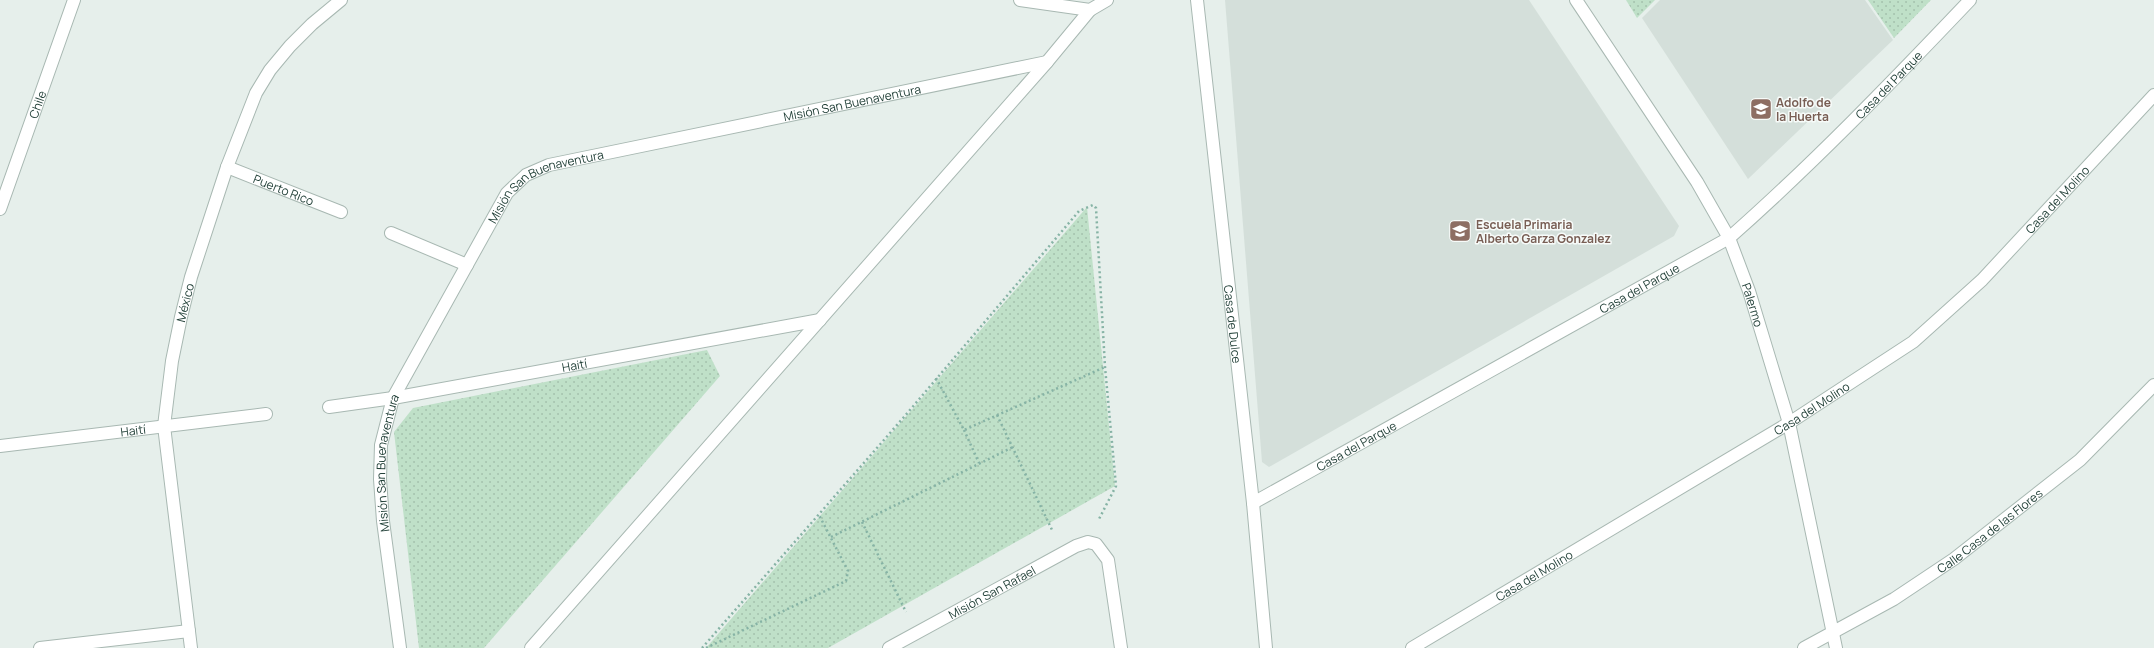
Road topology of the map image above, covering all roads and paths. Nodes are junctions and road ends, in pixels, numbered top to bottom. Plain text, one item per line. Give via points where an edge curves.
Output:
1 (74, 0) edge
2 (341, 0) edge
3 (1020, 0) edge
4 (1107, 0) edge
5 (1197, 0) edge
6 (1576, 0) edge
7 (1970, 0) edge
8 (1090, 10) junction
9 (1047, 62) junction
10 (2154, 95) edge
11 (227, 167) junction
12 (0, 210) edge
13 (340, 212) dead end
14 (391, 233) dead end
15 (1729, 238) junction
16 (467, 265) junction
17 (820, 320) junction
18 (1105, 367) junction
19 (936, 378) junction
20 (2154, 385) edge
21 (393, 398) junction
22 (329, 407) dead end
23 (266, 414) dead end
24 (997, 415) junction
25 (1789, 423) junction
26 (164, 426) junction
27 (964, 430) junction
28 (0, 446) edge
29 (1013, 447) junction
30 (979, 463) junction
31 (1253, 503) junction
32 (819, 515) junction
33 (862, 522) junction
34 (832, 537) junction
35 (1092, 543) junction
36 (1063, 553) junction
37 (189, 631) junction
38 (1832, 631) junction
39 (916, 633) junction
40 (40, 648) edge
41 (191, 648) edge
42 (400, 648) edge
43 (531, 648) edge
44 (702, 648) edge
45 (706, 648) edge
46 (889, 648) edge
47 (1121, 648) edge
48 (1266, 648) edge
49 (1412, 648) edge
50 (1804, 648) edge
51 (1836, 648) edge

1 - 12 street, Chile
2 - 11 street, México via 312,24 270,70 256,93
3 - 8 street
4 - 8 street
5 - 31 street, Casa de Dulce
6 - 15 street, Palermo via 1698,182
7 - 15 street, Casa del Parque via 1859,116
8 - 9 street
9 - 16 street, Misión San Buenaventura via 549,165 526,175 507,193
9 - 17 street
10 - 25 street, Casa del Molino via 1982,280 1947,312 1913,342
11 - 13 street, Puerto Rico
11 - 26 street, México via 190,277 172,361
14 - 16 street
15 - 25 street, Palermo via 1749,292
15 - 31 street, Casa del Parque
16 - 21 street, Misión San Buenaventura
17 - 21 street, Haití
17 - 43 street
18 - 19 path via 1096,208 1092,205 1079,211
18 - 24 path
18 - 35 path via 1116,486
19 - 27 path
19 - 32 path
20 - 38 street, Calle Casa de las Flores via 2080,460 1960,554 1894,599
21 - 22 street, Haití
21 - 42 street, Misión San Buenaventura via 381,446 380,479
23 - 26 street, Haití
24 - 27 path
24 - 29 path
25 - 38 street, Palermo
25 - 49 street, Casa del Molino
26 - 28 street, Haití
26 - 37 street, México
27 - 30 path
29 - 30 path
29 - 36 path
30 - 33 path
31 - 48 street, Casa de Dulce
32 - 34 path
32 - 44 path
33 - 34 path
33 - 39 path
34 - 45 path via 848,571 846,581
35 - 36 street, Misión San Rafael
35 - 47 street via 1108,560
36 - 39 street, Misión San Rafael
37 - 40 street
37 - 41 street, México
38 - 50 street, Calle Casa de las Flores
38 - 51 street, Palermo
39 - 46 street, Misión San Rafael

